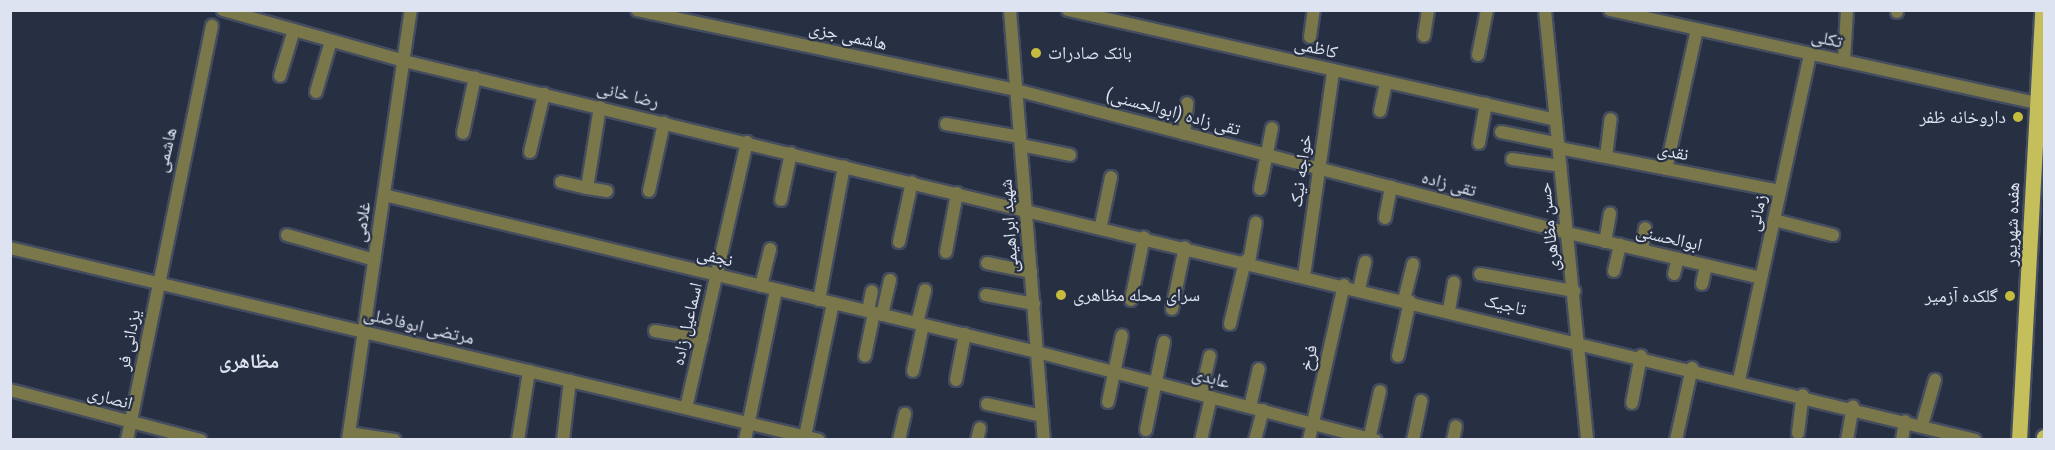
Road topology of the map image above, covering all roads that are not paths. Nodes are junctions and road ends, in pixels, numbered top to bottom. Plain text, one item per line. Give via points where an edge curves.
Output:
1 (223, 10) edge
2 (411, 10) edge
3 (637, 10) edge
4 (1010, 10) edge
5 (1068, 10) edge
6 (1314, 10) edge
7 (1428, 10) edge
8 (1486, 10) edge
9 (1545, 10) edge
10 (1610, 10) edge
11 (1847, 10) edge
12 (2042, 10) edge
13 (250, 14) edge
14 (692, 16) edge
15 (212, 26) dead end
16 (1697, 29) junction
17 (294, 30) junction
18 (1424, 36) dead end
19 (1310, 37) dead end
20 (331, 40) junction
21 (1810, 54) junction
22 (1478, 55) dead end
23 (404, 61) junction
24 (1844, 61) junction
25 (1333, 70) junction
26 (280, 76) dead end
27 (475, 77) junction
28 (1386, 82) junction
29 (1016, 90) junction
30 (316, 92) dead end
31 (543, 94) junction
32 (1187, 103) dead end
33 (2036, 103) junction
34 (1486, 104) junction
35 (600, 107) junction
36 (1380, 111) dead end
37 (1611, 118) dead end
38 (1556, 120) junction
39 (664, 123) junction
40 (946, 124) dead end
41 (1272, 128) dead end
42 (1501, 132) dead end
43 (463, 133) dead end
44 (1184, 134) junction
45 (1021, 141) junction
46 (747, 142) junction
47 (1479, 143) dead end
48 (1559, 146) junction
49 (530, 152) dead end
50 (791, 153) junction
51 (1070, 154) dead end
52 (1268, 155) junction
53 (1605, 157) junction
54 (1512, 159) dead end
55 (844, 166) junction
56 (1561, 166) junction
57 (1320, 169) junction
58 (1666, 169) junction
59 (1111, 177) dead end
60 (561, 182) dead end
61 (912, 182) junction
62 (1391, 187) junction
63 (587, 188) junction
64 (1260, 189) dead end
65 (649, 191) dead end
66 (607, 192) dead end
67 (1780, 192) junction
68 (957, 193) junction
69 (384, 195) junction
70 (781, 200) dead end
71 (1026, 209) junction
72 (1610, 213) dead end
73 (1385, 218) dead end
74 (1774, 220) junction
75 (1256, 223) dead end
76 (1101, 225) junction
77 (1646, 228) dead end
78 (1568, 233) junction
79 (286, 235) dead end
80 (1833, 235) dead end
81 (1144, 237) junction
82 (899, 242) dead end
83 (1605, 242) junction
84 (1620, 245) junction
85 (1185, 247) junction
86 (10, 248) edge
87 (770, 249) dead end
88 (1642, 250) junction
89 (946, 252) dead end
90 (1678, 258) junction
91 (375, 260) junction
92 (1247, 262) junction
93 (1365, 262) dead end
94 (987, 263) dead end
95 (1413, 264) dead end
96 (1706, 265) junction
97 (1614, 271) dead end
98 (1031, 272) junction
99 (1480, 274) dead end
100 (1674, 274) dead end
101 (716, 275) junction
102 (1304, 276) junction
103 (1761, 278) junction
104 (890, 280) dead end
105 (1454, 282) dead end
106 (158, 283) junction
107 (1702, 284) dead end
108 (1344, 285) junction
109 (761, 286) junction
110 (1359, 289) junction
111 (776, 290) junction
112 (925, 290) dead end
113 (872, 291) dead end
114 (1574, 291) junction
115 (986, 295) dead end
116 (819, 300) junction
117 (1131, 300) dead end
118 (1407, 300) junction
119 (833, 303) junction
120 (1034, 304) junction
121 (1172, 309) dead end
122 (1449, 310) junction
123 (875, 313) junction
124 (920, 324) junction
125 (1230, 324) dead end
126 (656, 331) dead end
127 (364, 332) junction
128 (965, 334) junction
129 (1122, 335) dead end
130 (702, 339) junction
131 (1579, 341) junction
132 (1164, 342) dead end
133 (1037, 352) junction
134 (865, 356) dead end
135 (1210, 356) dead end
136 (1398, 356) dead end
137 (1641, 356) junction
138 (1692, 368) junction
139 (1259, 369) dead end
140 (529, 371) junction
141 (914, 371) dead end
142 (1114, 372) junction
143 (570, 380) junction
144 (956, 380) dead end
145 (1739, 380) junction
146 (1935, 380) dead end
147 (1155, 382) junction
148 (10, 390) edge
149 (1380, 391) dead end
150 (1206, 395) junction
151 (1803, 395) junction
152 (1421, 401) dead end
153 (1108, 402) dead end
154 (1632, 402) dead end
155 (987, 404) dead end
156 (1250, 407) junction
157 (1853, 407) junction
158 (686, 408) junction
159 (1263, 410) junction
160 (905, 414) dead end
161 (1042, 416) junction
162 (1905, 420) junction
163 (131, 422) junction
164 (746, 422) junction
165 (1312, 423) junction
166 (1922, 425) junction
167 (1456, 426) dead end
168 (1146, 429) dead end
169 (1798, 433) dead end
170 (349, 436) edge
171 (805, 436) junction
172 (1372, 439) edge
173 (127, 440) edge
174 (201, 440) edge
175 (394, 440) edge
176 (518, 440) edge
177 (563, 440) edge
178 (745, 440) edge
179 (819, 440) edge
180 (898, 440) edge
181 (1044, 440) edge
182 (1201, 440) edge
183 (1255, 440) edge
184 (1309, 440) edge
185 (1413, 440) edge
186 (1453, 440) edge
187 (1587, 440) edge
188 (1676, 440) edge
189 (1847, 440) edge
190 (1902, 440) edge
191 (1976, 440) edge
192 (2019, 440) edge

1 - 13 street, رضا خانی
2 - 23 street, غلامی
3 - 14 street, هاشمی جزی
4 - 29 street, شهید ابراهیمی
5 - 25 street, کاظمی
6 - 19 street
7 - 18 street
8 - 22 street
9 - 38 street, حسن مظاهری
10 - 16 street, تکلی
11 - 24 street
12 - 33 main road, هفده شهریور
13 - 17 street, رضا خانی
14 - 29 street, هاشمی جزی
15 - 106 street, هاشمی
16 - 21 street, تکلی
16 - 58 street
17 - 20 street, رضا خانی
17 - 26 street
20 - 23 street, رضا خانی
20 - 30 street
21 - 24 street, تکلی
21 - 67 street, زمانی
23 - 27 street, رضا خانی
23 - 69 street, غلامی
24 - 33 street, تکلی
25 - 28 street, کاظمی
25 - 57 street, خواجه نیک
27 - 31 street, رضا خانی
27 - 43 street
28 - 34 street, کاظمی
28 - 36 street
29 - 44 street, تقی زاده (ابوالحسنی)
29 - 45 street, شهید ابراهیمی
31 - 35 street, رضا خانی
31 - 49 street
32 - 44 street
33 - 192 main road, هفده شهریور
34 - 38 street, کاظمی
34 - 47 street
35 - 39 street, رضا خانی
35 - 63 street
37 - 53 street
38 - 48 street, حسن مظاهری
39 - 46 street, رضا خانی
39 - 65 street
40 - 45 street
41 - 52 street
42 - 48 street, نقدی
44 - 52 street, تقی زاده (ابوالحسنی)
45 - 51 street
45 - 71 street, شهید ابراهیمی
46 - 50 street, رضا خانی
46 - 101 street, اسماعیل زاده
48 - 53 street, نقدی
48 - 56 street, حسن مظاهری
50 - 55 street, رضا خانی
50 - 70 street
52 - 57 street, تقی زاده (ابوالحسنی)
52 - 64 street
53 - 58 street, نقدی
54 - 56 street
55 - 61 street, رضا خانی
55 - 116 street
56 - 78 street, حسن مظاهری
57 - 62 street, تقی زاده
57 - 102 street, خواجه نیک
58 - 67 street, نقدی
59 - 76 street
60 - 63 street
61 - 68 street, رضا خانی
61 - 82 street
62 - 73 street
62 - 78 street, تقی زاده
63 - 66 street
67 - 74 street, زمانی
68 - 71 street, رضا خانی
68 - 89 street
69 - 91 street, غلامی
69 - 101 street, نجفی
71 - 76 street, تاجیک
71 - 98 street, شهید ابراهیمی
72 - 83 street
74 - 80 street
74 - 103 street, زمانی
75 - 92 street
76 - 81 street, تاجیک
77 - 88 street
78 - 83 street, ابوالحسنی
78 - 114 street, حسن مظاهری
79 - 91 street
81 - 85 street, تاجیک
81 - 117 street
83 - 84 street, ابوالحسنی
84 - 88 street, ابوالحسنی
84 - 97 street
85 - 92 street, تاجیک
85 - 121 street
86 - 106 street, مرتضی ابوفاضلی
87 - 109 street
88 - 90 street, ابوالحسنی
90 - 96 street, ابوالحسنی
90 - 100 street
91 - 127 street, غلامی
92 - 102 street, تاجیک
92 - 125 street
93 - 110 street
94 - 98 street
95 - 118 street
96 - 103 street, ابوالحسنی
96 - 107 street
98 - 120 street, شهید ابراهیمی
99 - 114 street
101 - 109 street, نجفی
101 - 130 street, اسماعیل زاده
102 - 108 street, تاجیک
103 - 145 street, زمانی
104 - 123 street
105 - 122 street
106 - 127 street, مرتضی ابوفاضلی
106 - 163 street, یزدانی فر
108 - 110 street, تاجیک
108 - 165 street, فرخ
109 - 111 street, نجفی
110 - 118 street, تاجیک
111 - 116 street, نجفی
111 - 164 street
112 - 124 street
113 - 123 street
114 - 131 street, حسن مظاهری
115 - 120 street
116 - 119 street, نجفی
118 - 122 street, تاجیک
118 - 136 street
119 - 123 street, نجفی
119 - 171 street
120 - 133 street, شهید ابراهیمی
122 - 131 street, تاجیک
123 - 124 street, نجفی
123 - 134 street
124 - 128 street, نجفی
124 - 141 street
126 - 130 street
127 - 140 street, مرتضی ابوفاضلی
127 - 170 street, غلامی
128 - 133 street, نجفی
128 - 144 street
129 - 142 street
130 - 158 street, اسماعیل زاده
131 - 137 street, تاجیک
131 - 187 street, حسن مظاهری
132 - 147 street
133 - 142 street, عابدی
133 - 161 street, شهید ابراهیمی
135 - 150 street
137 - 138 street, تاجیک
137 - 154 street
138 - 145 street, تاجیک
138 - 188 street
139 - 156 street
140 - 143 street, مرتضی ابوفاضلی
140 - 176 street
142 - 147 street, عابدی
142 - 153 street
143 - 158 street, مرتضی ابوفاضلی
143 - 177 street
145 - 151 street, تاجیک
146 - 166 street
147 - 150 street, عابدی
147 - 168 street
148 - 163 street, انصاری
149 - 172 street
150 - 156 street, عابدی
150 - 182 street
151 - 157 street, تاجیک
151 - 169 street
152 - 185 street
155 - 161 street
156 - 159 street, عابدی
157 - 162 street, تاجیک
157 - 189 street
158 - 164 street, مرتضی ابوفاضلی
159 - 165 street, عابدی
159 - 183 street
160 - 180 street
161 - 181 street, شهید ابراهیمی
162 - 166 street, تاجیک
162 - 190 street
163 - 173 street, یزدانی فر
163 - 174 street, انصاری
164 - 171 street, مرتضی ابوفاضلی
164 - 178 street
165 - 172 street, عابدی
165 - 184 street, فرخ
166 - 191 street, تاجیک
167 - 186 street
170 - 175 street
171 - 179 street, مرتضی ابوفاضلی

